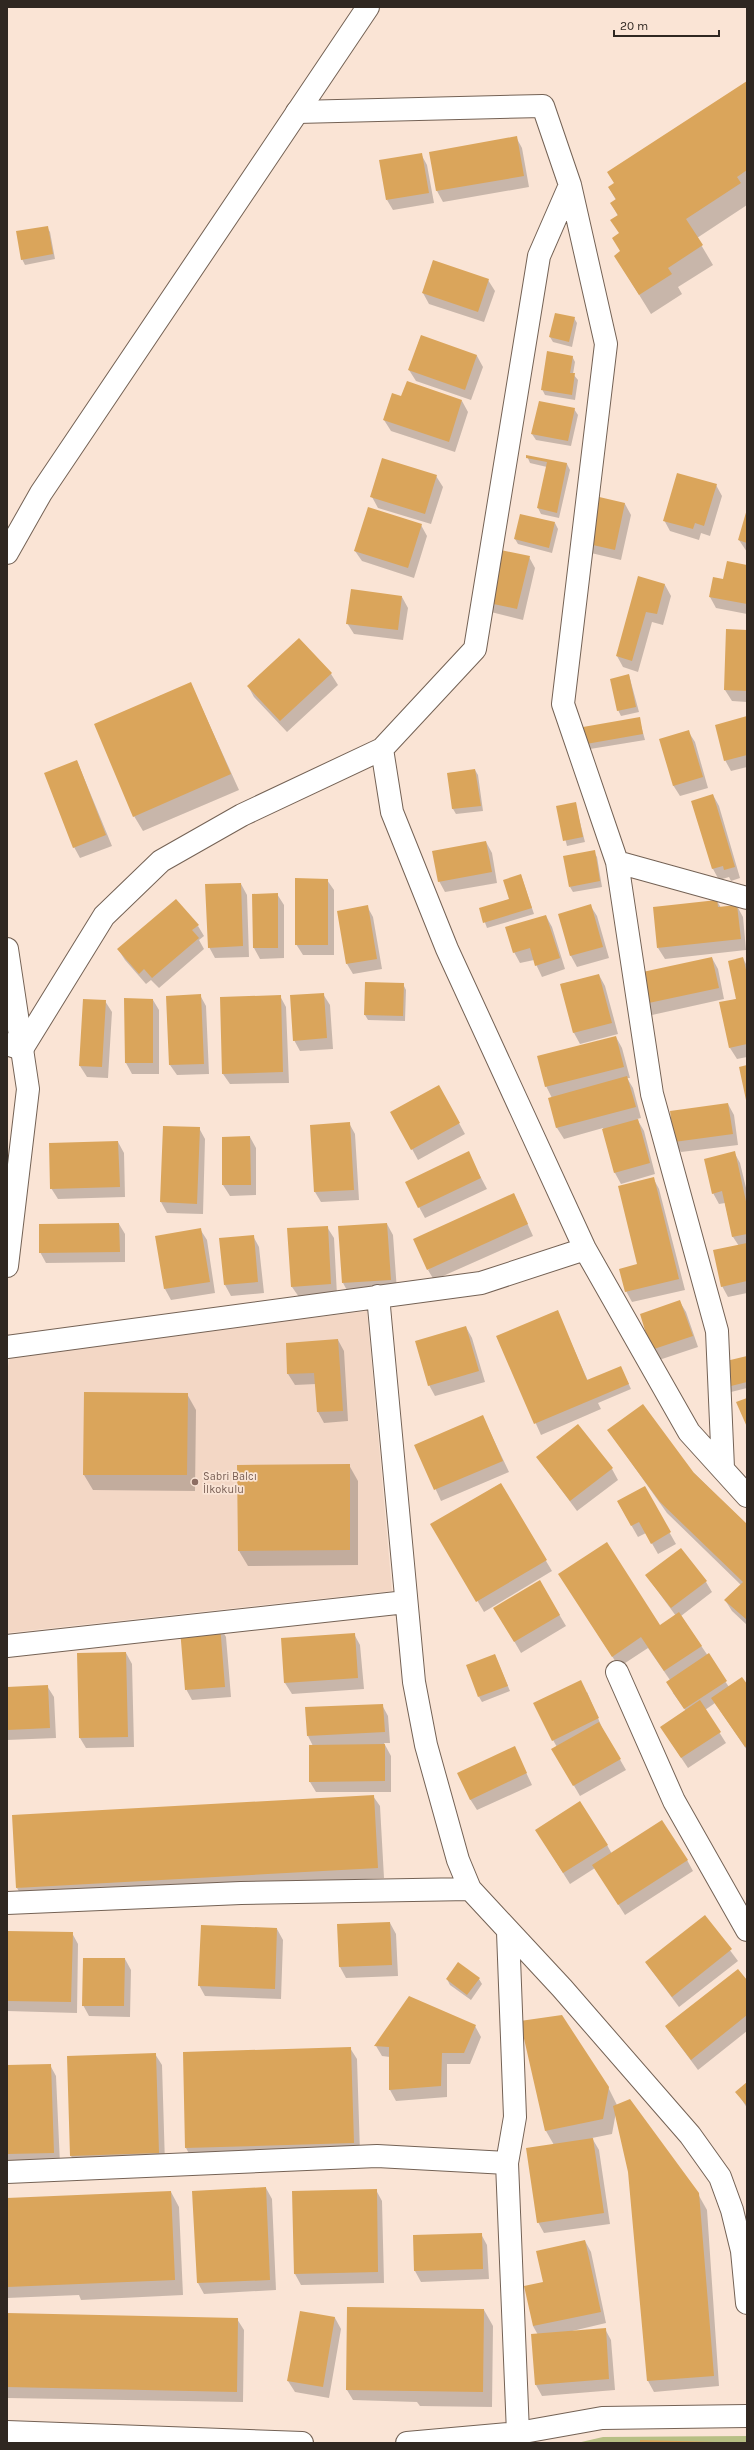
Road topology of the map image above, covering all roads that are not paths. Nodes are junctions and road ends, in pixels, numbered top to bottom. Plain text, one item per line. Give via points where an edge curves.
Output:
1 (368, 7) edge
2 (298, 112) junction
3 (570, 185) junction
4 (7, 553) edge
5 (382, 749) junction
6 (617, 862) junction
7 (746, 902) edge
8 (7, 949) edge
9 (15, 1047) edge
10 (585, 1249) junction
11 (7, 1266) edge
12 (378, 1296) junction
13 (7, 1346) edge
14 (722, 1468) junction
15 (747, 1496) edge
16 (406, 1602) junction
17 (7, 1646) edge
18 (617, 1672) dead end
19 (470, 1889) junction
20 (7, 1903) edge
21 (747, 1930) edge
22 (508, 1932) junction
23 (508, 2163) junction
24 (7, 2172) edge
25 (747, 2303) edge
26 (747, 2416) edge
27 (7, 2432) edge
28 (510, 2438) edge
29 (302, 2443) edge
30 (407, 2443) edge

1 - 2 street
2 - 3 street via 543,106
2 - 4 street via 41,493
3 - 5 street via 539,256 475,649
3 - 6 street via 606,344 563,704
5 - 9 street via 242,815 161,861 104,916
5 - 10 street via 392,812 446,949
6 - 7 street
6 - 14 street via 652,1094 717,1331
8 - 9 street
9 - 11 street via 28,1089
10 - 12 street via 481,1283
10 - 14 street via 690,1432
12 - 13 street
12 - 16 street
14 - 15 street
16 - 17 street
16 - 19 street via 414,1682 426,1745 458,1860
18 - 21 street via 674,1801
19 - 20 street via 241,1893
19 - 22 street
22 - 23 street via 515,2117
22 - 25 street via 562,1988 690,2135 720,2177 732,2210 742,2251
23 - 24 street via 377,2156
23 - 28 street
26 - 28 street via 602,2418
27 - 29 street
28 - 30 street

